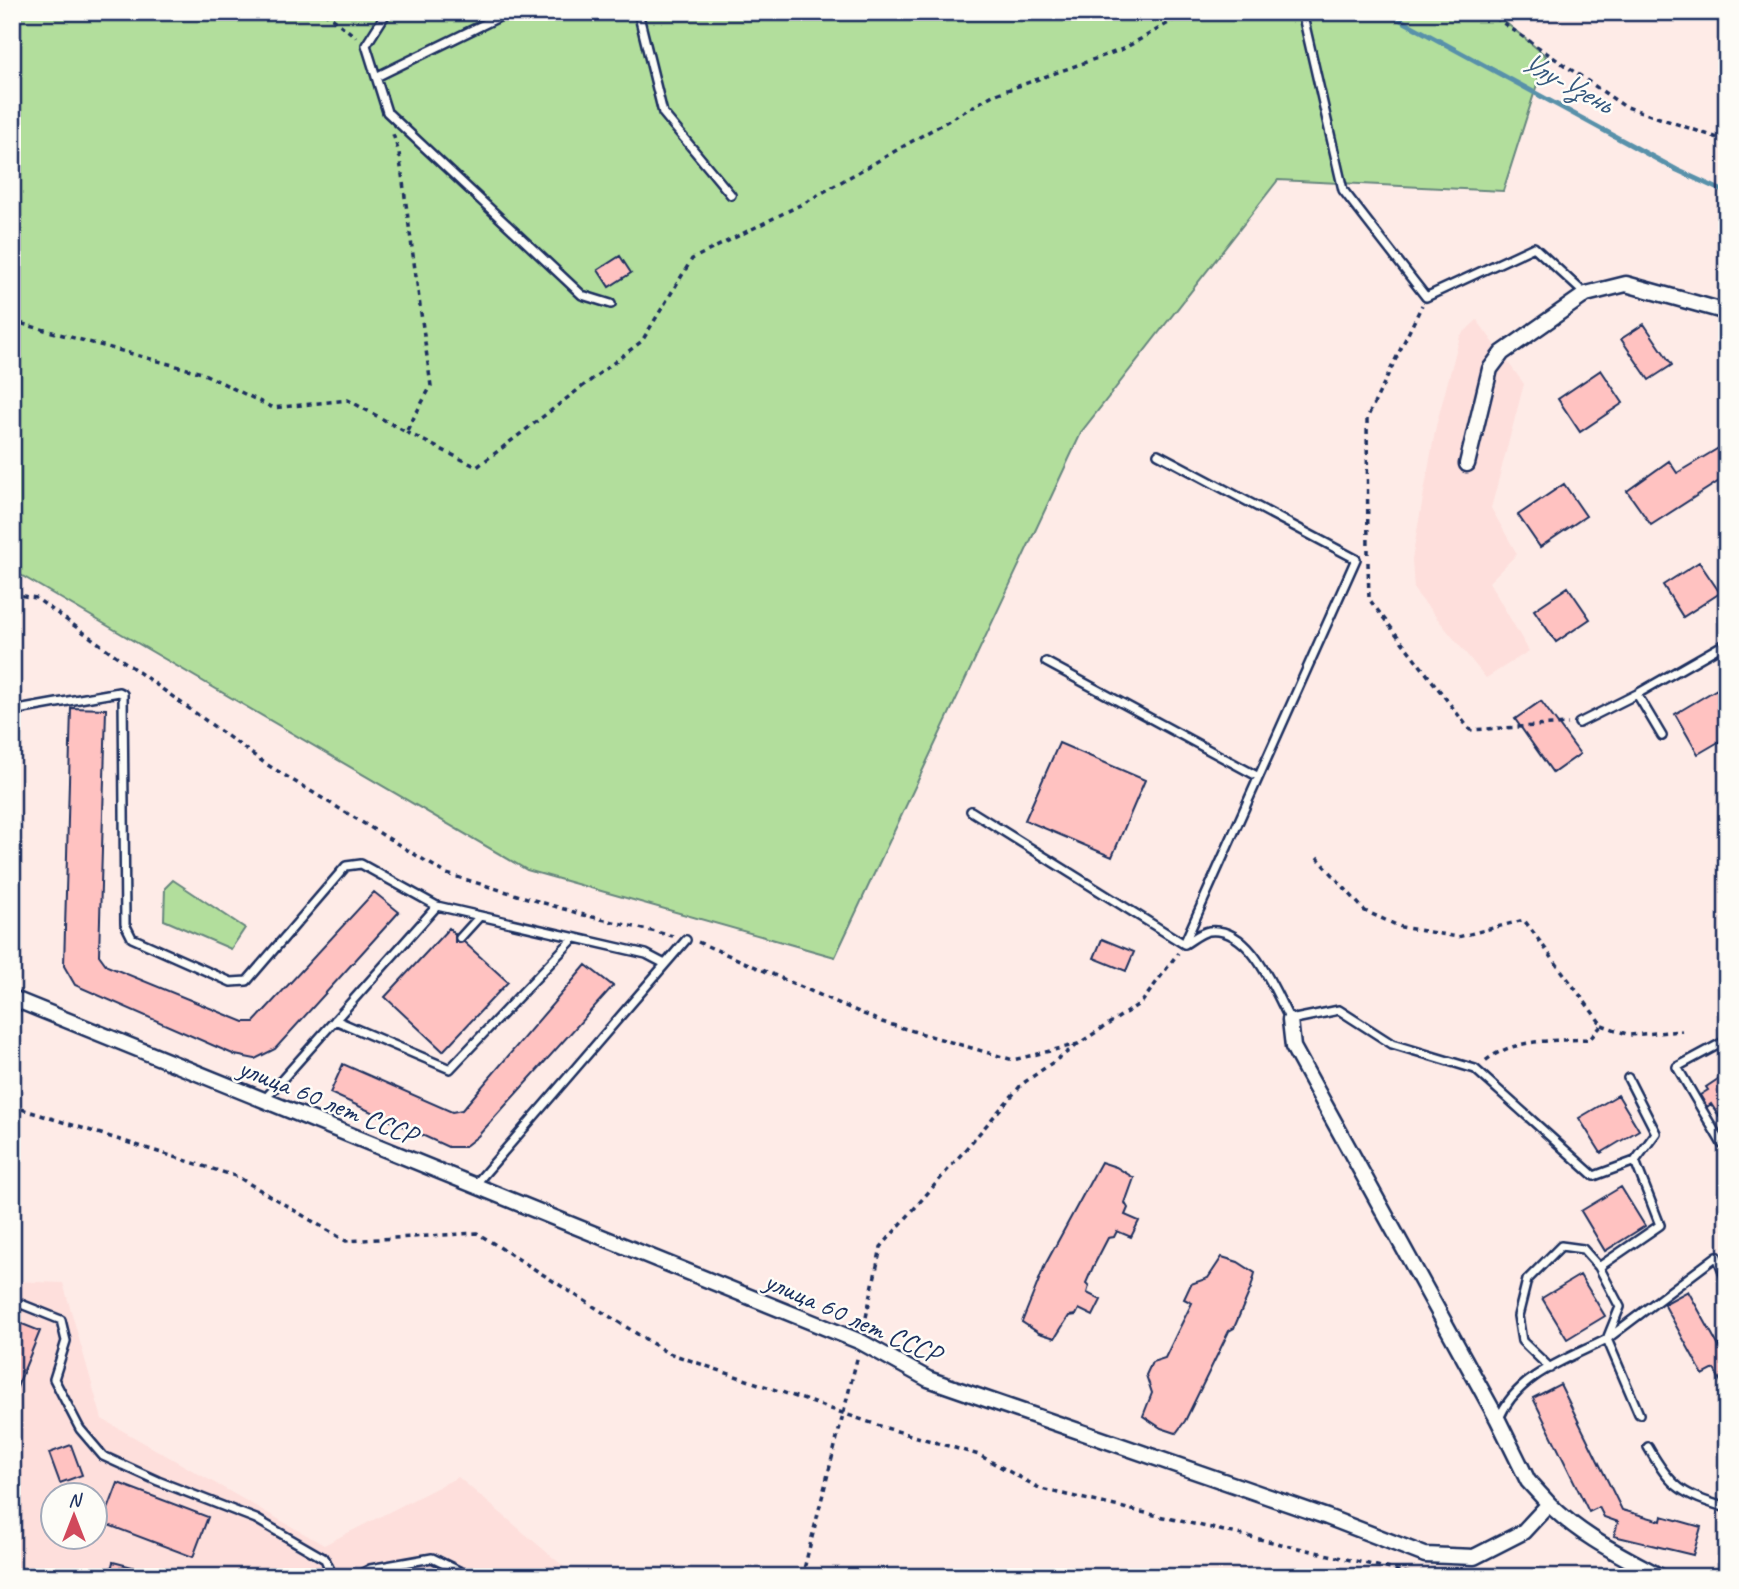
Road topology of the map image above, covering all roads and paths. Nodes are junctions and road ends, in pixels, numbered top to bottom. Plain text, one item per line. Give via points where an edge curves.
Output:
1 (324, 12) edge
2 (387, 12) edge
3 (509, 12) edge
4 (638, 12) edge
5 (1188, 12) edge
6 (1302, 12) edge
7 (1487, 12) edge
8 (366, 45) junction
9 (376, 77) junction
10 (387, 112) junction
11 (1727, 141) edge
12 (732, 195) dead end
13 (1586, 294) junction
14 (1426, 297) junction
15 (611, 304) dead end
16 (1727, 312) edge
17 (12, 321) edge
18 (406, 432) junction
19 (1158, 454) dead end
20 (1467, 464) dead end
21 (12, 594) edge
22 (1727, 653) edge
23 (1046, 662) dead end
24 (1637, 694) junction
25 (12, 711) edge
26 (1579, 723) joint
27 (1662, 736) dead end
28 (1257, 776) junction
29 (971, 811) dead end
30 (1317, 857) dead end
31 (437, 906) junction
32 (481, 916) junction
33 (460, 938) dead end
34 (574, 938) junction
35 (686, 940) junction
36 (1184, 944) junction
37 (665, 964) junction
38 (12, 998) edge
39 (335, 1020) junction
40 (1290, 1020) junction
41 (1602, 1025) junction
42 (1682, 1031) dead end
43 (1727, 1040) edge
44 (1077, 1044) junction
45 (1475, 1069) junction
46 (1628, 1078) dead end
47 (263, 1101) junction
48 (12, 1106) edge
49 (1722, 1144) dead end
50 (1635, 1161) junction
51 (474, 1187) junction
52 (1599, 1267) junction
53 (1727, 1282) edge
54 (12, 1307) edge
55 (1607, 1339) junction
56 (861, 1342) junction
57 (1550, 1368) junction
58 (844, 1413) junction
59 (1639, 1415) dead end
60 (1498, 1420) junction
61 (1648, 1447) dead end
62 (1549, 1504) junction
63 (1727, 1508) edge
64 (333, 1577) edge
65 (355, 1577) edge
66 (471, 1577) edge
67 (802, 1577) edge
68 (1425, 1577) edge
69 (1661, 1577) edge

1 - 8 path
2 - 8 lane
3 - 9 lane
4 - 12 lane via 663,113
5 - 18 path via 1123,49 993,94 806,202 691,259 642,341 477,467
6 - 14 lane via 1343,190
7 - 11 path via 1624,106
8 - 9 lane
9 - 10 lane
10 - 15 lane via 582,295
10 - 18 path via 399,153 431,386
13 - 14 lane via 1534,247
13 - 16 street via 1626,285
13 - 20 street via 1502,353 1490,369
14 - 26 path via 1367,418 1369,599 1470,730
17 - 18 path via 202,373 273,408 348,400
19 - 28 lane via 1356,559
21 - 35 path via 36,598 266,764 447,874
22 - 24 lane via 1721,646
23 - 28 lane
24 - 26 lane
24 - 27 lane
25 - 31 lane via 123,694 125,924 132,938 240,982 247,981 346,866 361,864
28 - 36 lane
29 - 36 lane
30 - 41 path via 1365,911 1401,927 1458,937 1524,920
31 - 32 lane
31 - 39 lane
32 - 33 lane
32 - 34 lane
34 - 37 lane via 646,954
34 - 39 lane via 450,1069
35 - 37 lane
35 - 44 path via 710,946 882,1022 1013,1060
36 - 40 lane via 1208,931 1230,934 1255,953
36 - 44 path via 1142,1002
37 - 51 lane
38 - 47 street, улица 60 лет СССР
39 - 47 lane
40 - 45 lane via 1339,1010 1392,1044
40 - 60 street via 1293,1047
41 - 42 path via 1629,1035
41 - 45 path via 1590,1039 1500,1049
43 - 49 lane via 1677,1066
44 - 56 path via 1022,1084 881,1247
45 - 50 lane via 1594,1176
46 - 50 lane via 1656,1133
47 - 51 street, улица 60 лет СССР
48 - 58 path via 238,1177 346,1241 477,1233 666,1352
50 - 52 lane via 1660,1225
51 - 56 street, улица 60 лет СССР
52 - 55 lane via 1620,1307
52 - 57 lane via 1583,1249 1561,1246 1527,1280 1518,1316 1522,1341
53 - 55 lane via 1717,1256
54 - 64 lane via 21,1304 61,1320 66,1341 54,1378 79,1429 103,1456 256,1519 325,1559
55 - 57 lane
55 - 59 lane
56 - 58 path
56 - 62 street, улица 60 лет СССР via 928,1378 1425,1555 1474,1557 1523,1532
57 - 60 lane via 1521,1386 1506,1401
58 - 67 path
58 - 68 path via 979,1455 1041,1489
60 - 62 street via 1528,1481
61 - 63 lane via 1663,1472 1686,1495
62 - 69 street via 1597,1543
65 - 66 lane via 370,1569 432,1558

